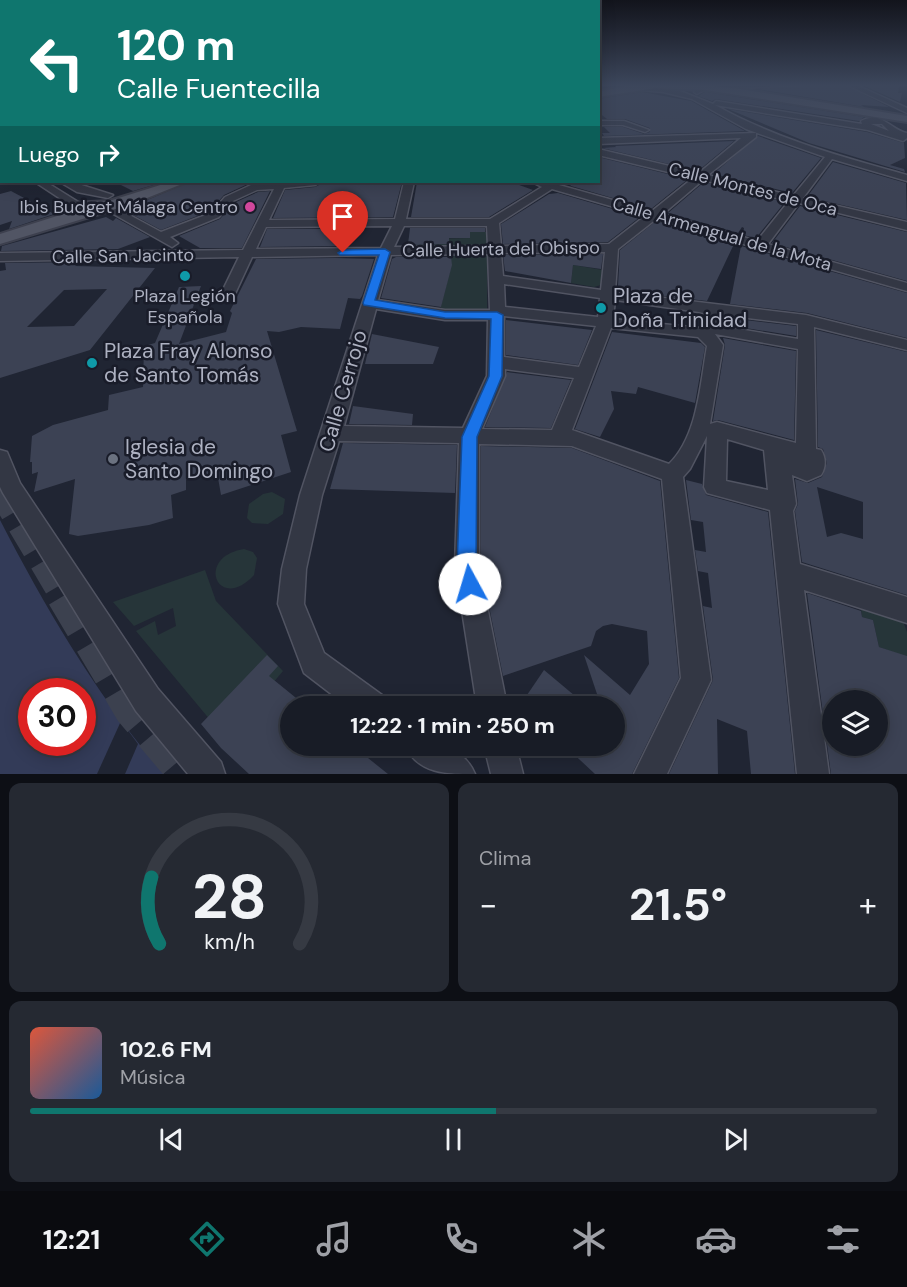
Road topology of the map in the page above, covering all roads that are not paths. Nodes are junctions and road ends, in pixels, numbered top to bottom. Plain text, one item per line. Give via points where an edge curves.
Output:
1 (739, 120) edge
2 (824, 120) edge
3 (600, 123) edge
4 (872, 128) dead end
5 (645, 130) dead end
6 (764, 134) junction
7 (750, 135) junction
8 (600, 141) edge
9 (601, 154) edge
10 (831, 155) junction
11 (701, 177) junction
12 (907, 178) edge
13 (42, 183) edge
14 (67, 183) edge
15 (158, 183) edge
16 (177, 183) edge
17 (277, 183) edge
18 (282, 183) edge
19 (409, 183) edge
20 (553, 183) edge
21 (111, 200) junction
22 (796, 200) junction
23 (82, 207) junction
24 (61, 214) junction
25 (654, 215) junction
26 (400, 222) junction
27 (493, 222) junction
28 (261, 224) junction
29 (907, 226) edge
30 (0, 232) edge
31 (18, 232) junction
32 (161, 236) junction
33 (0, 239) edge
34 (175, 245) junction
35 (760, 245) junction
36 (612, 248) junction
37 (495, 249) junction
38 (385, 252) junction
39 (246, 255) junction
40 (155, 256) junction
41 (201, 256) junction
42 (0, 257) edge
43 (496, 279) junction
44 (907, 287) edge
45 (607, 295) junction
46 (226, 298) dead end
47 (368, 303) junction
48 (717, 309) junction
49 (498, 313) junction
50 (806, 320) junction
51 (604, 327) junction
52 (714, 335) junction
53 (806, 345) junction
54 (907, 345) edge
55 (497, 362) junction
56 (585, 374) junction
57 (332, 433) junction
58 (469, 437) junction
59 (559, 437) junction
60 (0, 458) edge
61 (672, 474) junction
62 (781, 503) junction
63 (789, 573) junction
64 (907, 610) edge
65 (358, 696) edge
66 (490, 696) edge
67 (435, 756) edge
68 (503, 756) edge
69 (209, 774) edge
70 (459, 774) edge
71 (507, 774) edge
72 (650, 774) edge
73 (813, 774) edge

1 - 6 street
2 - 4 street
3 - 5 street via 624,123
6 - 7 street
6 - 10 street
7 - 8 street
7 - 11 street
9 - 11 street, Calle Montes de Oca
10 - 12 street
10 - 22 street
11 - 22 street, Calle Montes de Oca
11 - 25 street
13 - 23 street
14 - 21 street
15 - 21 main road
16 - 21 main road
17 - 32 street via 239,193 215,215
18 - 28 street
19 - 26 street, Calle Cerrojo
20 - 25 street, Calle Armengual de la Mota
20 - 27 street
21 - 23 main road
21 - 32 street
22 - 29 street, Calle Montes de Oca
22 - 35 street
23 - 24 main road
23 - 31 main road
24 - 30 main road
24 - 31 main road
25 - 35 street, Calle Armengual de la Mota
25 - 36 street
26 - 27 street
26 - 28 street
26 - 38 street, Calle Cerrojo
27 - 37 street
28 - 39 street
31 - 33 main road
32 - 34 street
34 - 40 street
34 - 41 street
35 - 44 street, Calle Armengual de la Mota
36 - 37 street, Calle Huerta del Obispo
36 - 45 street
37 - 38 street, Calle Huerta del Obispo
37 - 43 street
38 - 39 street, Calle Huerta del Obispo
38 - 47 street, Calle Cerrojo
39 - 41 street, Calle San Jacinto
39 - 46 street
40 - 41 street, Calle San Jacinto
40 - 42 street, Calle San Jacinto
43 - 45 street
43 - 49 street
45 - 48 street
45 - 51 street
47 - 49 street via 445,315
47 - 57 street, Calle Cerrojo
48 - 50 street
48 - 52 street
49 - 51 street
49 - 55 street
50 - 53 street
50 - 54 street
51 - 52 street
51 - 56 street
52 - 53 street
52 - 61 street via 701,425 682,467
53 - 62 street via 807,460 774,450
55 - 56 street
55 - 58 street via 492,388
56 - 59 street
57 - 58 street
57 - 65 street, Calle Cerrojo via 311,495 294,569 291,604 314,663
58 - 59 street
58 - 66 street via 467,566
59 - 61 street via 573,438
60 - 69 street via 11,488 147,700
61 - 72 street via 696,680
62 - 62 street via 785,504 779,463 807,472 808,467 814,469 814,456 717,429 715,487
62 - 63 street
63 - 64 street
63 - 73 street
67 - 70 street
68 - 71 street

